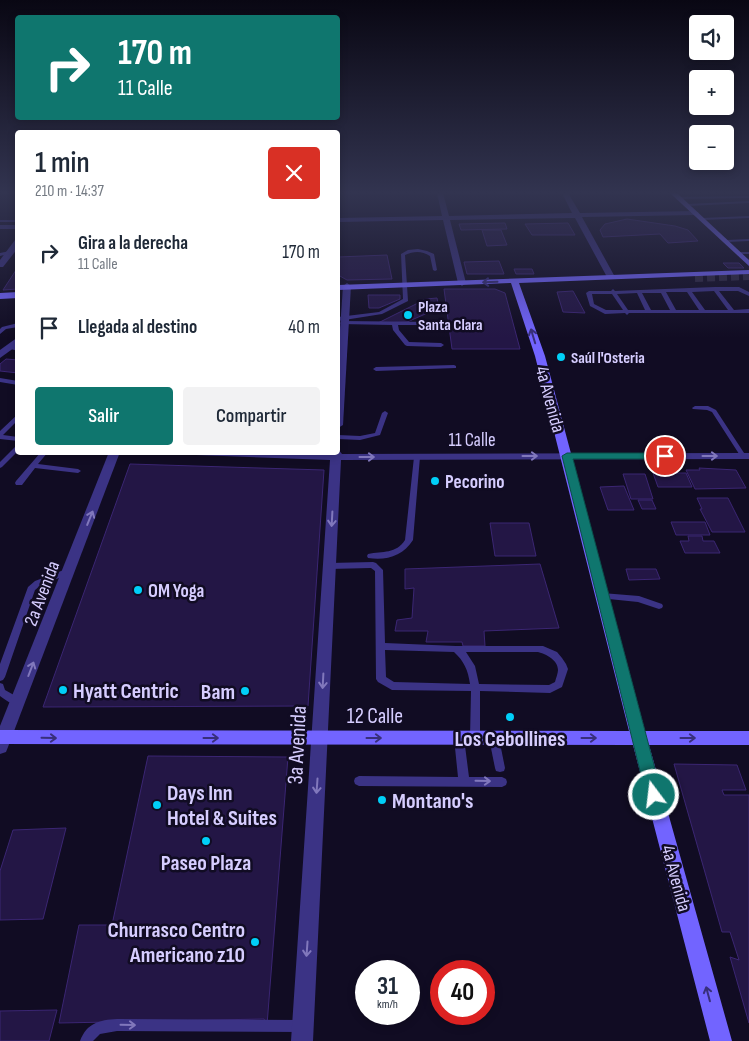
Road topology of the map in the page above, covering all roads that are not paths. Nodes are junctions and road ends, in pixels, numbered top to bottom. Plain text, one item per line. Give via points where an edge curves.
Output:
1 (727, 241) edge
2 (452, 242) edge
3 (592, 242) edge
4 (15, 246) edge
5 (10, 252) junction
6 (0, 255) edge
7 (747, 260) edge
8 (0, 265) edge
9 (435, 270) dead end
10 (611, 277) junction
11 (695, 278) tunnel mouth
12 (556, 280) junction
13 (514, 281) junction
14 (462, 283) junction
15 (404, 284) junction
16 (342, 286) edge
17 (715, 289) junction
18 (662, 290) junction
19 (688, 290) junction
20 (613, 291) junction
21 (638, 291) junction
22 (749, 294) edge
23 (15, 295) edge
24 (0, 296) edge
25 (703, 311) junction
26 (732, 311) junction
27 (749, 311) edge
28 (627, 312) junction
29 (649, 312) junction
30 (674, 312) junction
31 (341, 320) edge
32 (395, 324) junction
33 (437, 324) dead end
34 (15, 326) edge
35 (0, 332) edge
36 (442, 345) dead end
37 (13, 348) edge
38 (0, 355) edge
39 (340, 355) edge
40 (454, 367) dead end
41 (376, 369) dead end
42 (0, 380) edge
43 (15, 382) edge
44 (695, 408) dead end
45 (385, 413) dead end
46 (15, 419) edge
47 (0, 436) edge
48 (340, 437) edge
49 (15, 438) edge
50 (15, 450) edge
51 (42, 455) edge
52 (114, 455) edge
53 (336, 455) edge
54 (567, 456) junction
55 (746, 456) edge
56 (417, 457) junction
57 (0, 466) edge
58 (33, 466) junction
59 (78, 471) dead end
60 (20, 483) dead end
61 (371, 556) dead end
62 (329, 566) junction
63 (69, 571) junction
64 (602, 596) junction
65 (659, 606) dead end
66 (381, 646) junction
67 (456, 649) junction
68 (0, 677) edge
69 (474, 686) junction
70 (0, 688) edge
71 (18, 702) junction
72 (320, 738) junction
73 (467, 738) junction
74 (494, 738) junction
75 (639, 738) junction
76 (749, 738) edge
77 (1, 740) edge
78 (500, 768) dead end
79 (359, 780) dead end
80 (464, 781) junction
81 (502, 782) dead end
82 (302, 1033) edge
83 (86, 1041) edge
84 (721, 1041) edge

1 - 7 main road
2 - 14 street
3 - 10 street
4 - 5 street
5 - 6 lane
5 - 8 street
7 - 10 main road
9 - 15 lane via 429,252 407,252 402,256
10 - 12 main road
11 - 12 main road
12 - 13 main road
13 -> 14 main road
54 -> 13 main road, 4a Avenida via 540,356
14 - 15 main road
15 - 16 main road
15 - 31 lane via 406,300 391,309
16 - 31 street
17 - 19 lane
17 - 22 lane via 739,289
17 - 26 lane
18 - 19 lane
18 - 21 lane
18 - 30 lane
19 - 25 lane
20 - 21 lane
20 - 28 lane
20 - 28 lane via 589,293 592,305 605,312
21 - 29 lane
23 - 24 main road
25 - 26 lane
25 - 30 lane
26 - 27 lane
28 - 29 lane
29 - 30 lane
31 - 32 lane
31 - 39 street
32 - 33 lane
32 - 36 lane via 407,344
34 - 35 lane
37 - 38 street
40 - 41 lane
42 - 43 lane
44 - 55 lane via 714,411
45 - 48 lane via 378,434
46 - 47 lane
47 - 49 lane
50 - 57 lane
51 - 58 lane
63 -> 52 street, 2a Avenida
53 -> 56 street, 11 Calle
53 -> 62 street, 3a Avenida
54 -> 55 street, 11 Calle
56 -> 54 street, 11 Calle
54 - 64 main road, 4a Avenida
56 - 61 lane via 409,540 397,553
58 - 59 lane
58 - 60 lane
62 - 66 lane via 373,565 379,570
62 -> 72 street, 3a Avenida
63 - 68 lane via 31,589
71 -> 63 street, 2a Avenida
64 - 65 lane via 639,599
64 - 75 main road, 4a Avenida
66 - 67 lane
66 - 69 lane via 381,679 392,686
67 - 69 lane via 471,664
67 - 69 lane via 549,651 556,656 563,670 559,684 550,689
69 - 73 lane
70 - 71 lane via 1,692
71 - 77 street, 2a Avenida
72 -> 73 main road, 12 Calle
77 -> 72 main road, 12 Calle
72 -> 82 street, 3a Avenida
73 - 74 main road, 12 Calle
73 - 80 lane
74 -> 75 main road, 12 Calle
74 - 78 lane
75 -> 76 main road, 12 Calle
84 -> 75 main road, 4a Avenida
79 - 80 lane
80 -> 81 lane
83 -> 82 lane via 88,1034 98,1027 117,1025

